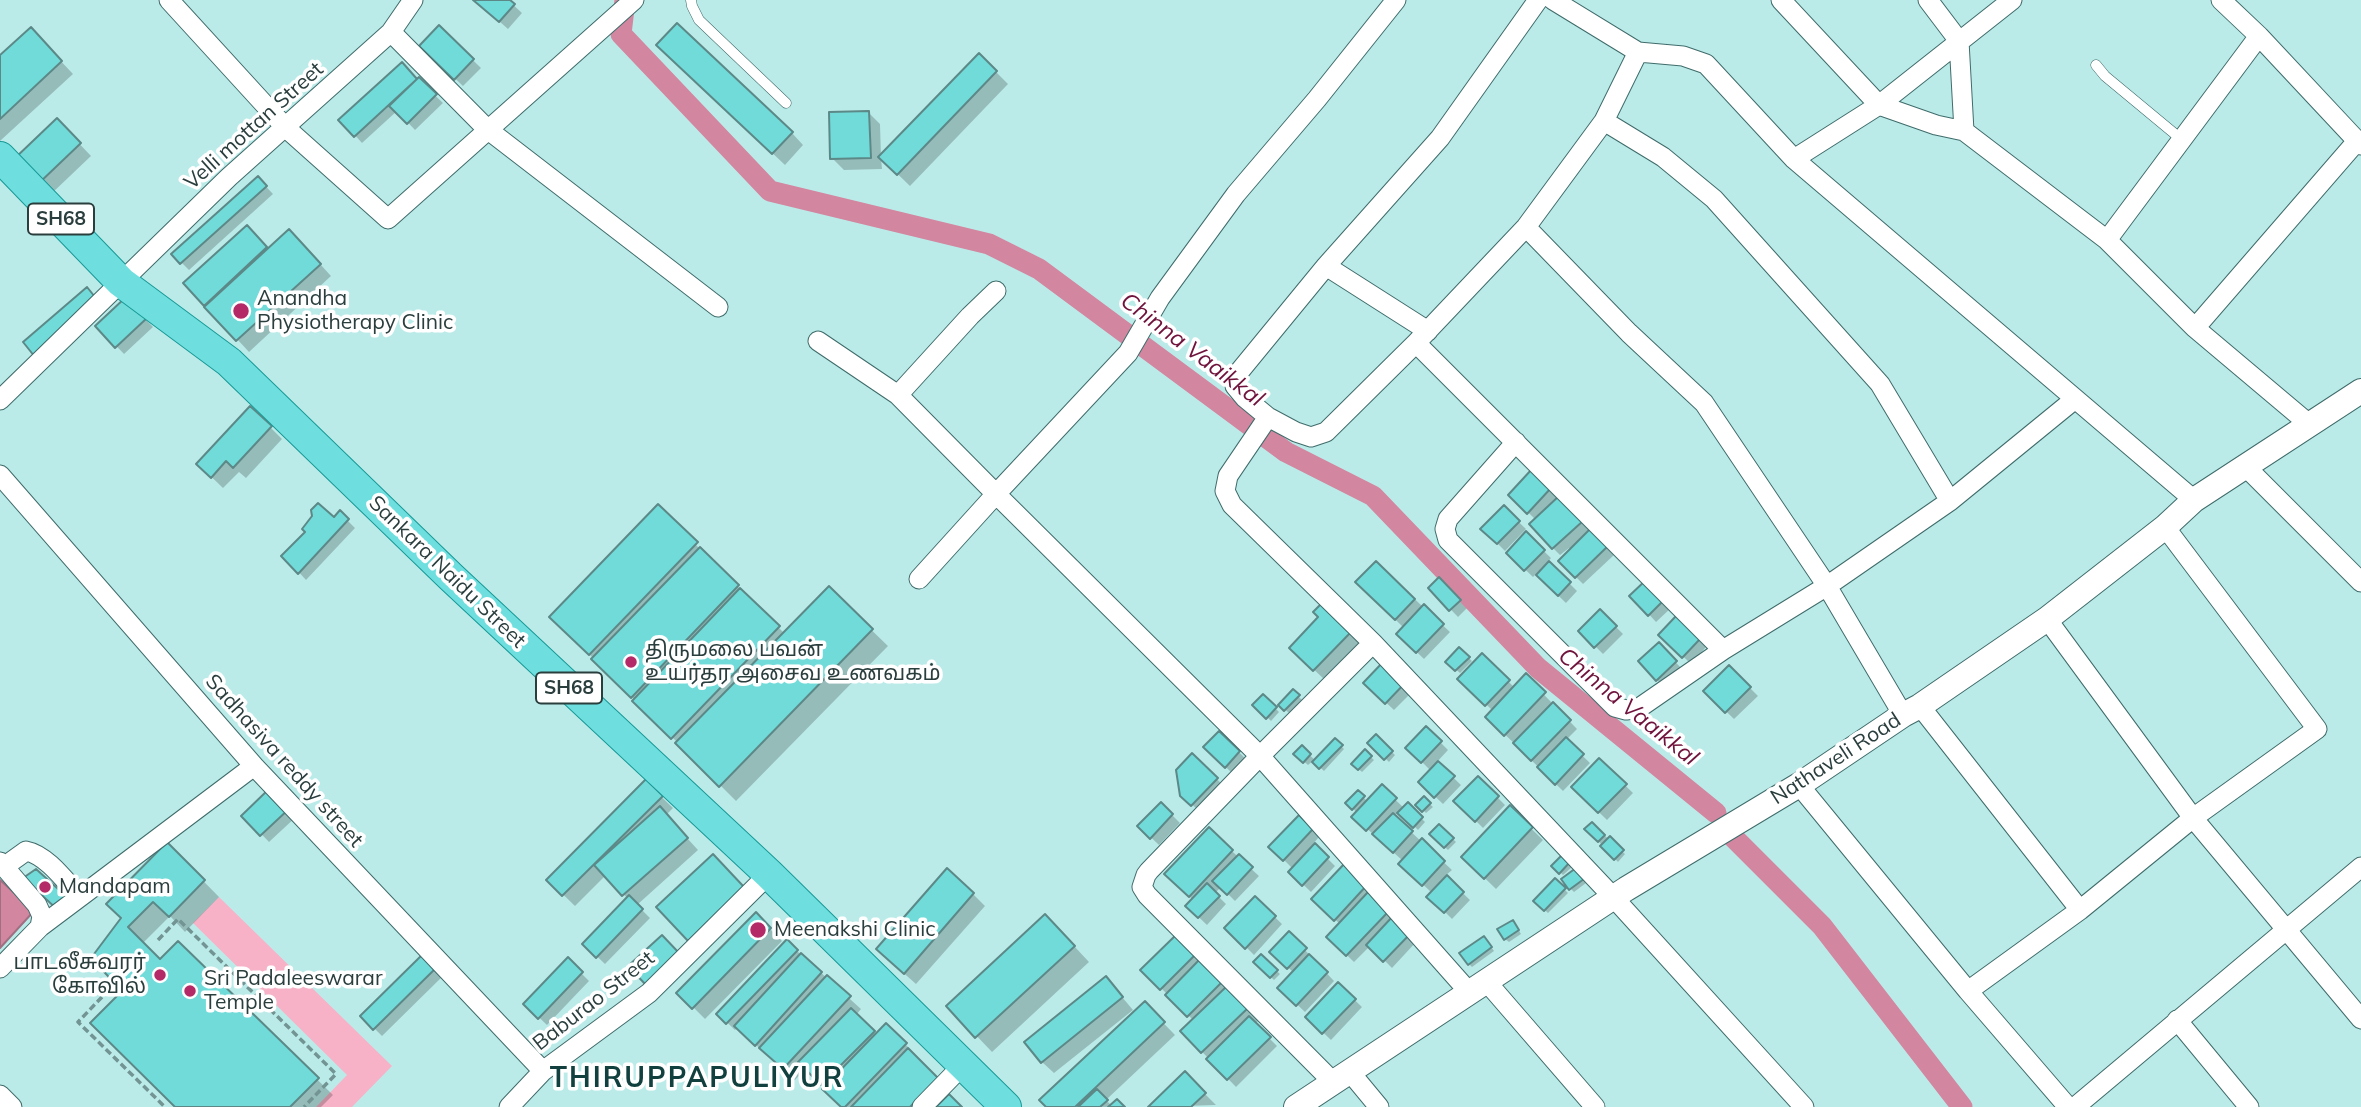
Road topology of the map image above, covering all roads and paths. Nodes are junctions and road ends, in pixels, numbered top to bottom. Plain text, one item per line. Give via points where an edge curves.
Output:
1 (169, 0) edge
2 (413, 0) edge
3 (634, 0) edge
4 (691, 0) edge
5 (1396, 0) edge
6 (1538, 0) edge
7 (1553, 0) edge
8 (1781, 0) edge
9 (1928, 0) edge
10 (2012, 0) edge
11 (2221, 0) edge
12 (391, 32) junction
13 (2259, 36) junction
14 (1959, 41) junction
15 (1638, 52) junction
16 (2096, 65) dead end
17 (786, 103) dead end
18 (1879, 104) junction
19 (1604, 121) junction
20 (286, 128) junction
21 (487, 129) junction
22 (1964, 131) junction
23 (2181, 139) junction
24 (2359, 142) edge
25 (0, 157) edge
26 (1794, 159) junction
27 (1527, 227) junction
28 (2107, 240) junction
29 (1326, 266) junction
30 (121, 282) junction
31 (996, 291) dead end
32 (718, 307) dead end
33 (2195, 328) junction
34 (1422, 337) junction
35 (818, 341) dead end
36 (2361, 391) edge
37 (898, 395) junction
38 (2075, 399) junction
39 (0, 400) edge
40 (1265, 421) junction
41 (2308, 424) junction
42 (1516, 442) junction
43 (2245, 466) junction
44 (0, 475) edge
45 (996, 494) junction
46 (2193, 500) junction
47 (1950, 501) junction
48 (2165, 527) junction
49 (919, 579) dead end
50 (2361, 582) edge
51 (1828, 586) junction
52 (2047, 619) junction
53 (1373, 643) junction
54 (1723, 650) junction
55 (1912, 711) junction
56 (1260, 756) junction
57 (254, 766) junction
58 (1799, 785) junction
59 (2193, 818) junction
60 (2, 864) edge
61 (2361, 867) edge
62 (769, 874) junction
63 (80, 897) junction
64 (1614, 898) junction
65 (2080, 910) junction
66 (40, 926) junction
67 (2288, 929) junction
68 (158, 940) dead end
69 (0, 968) edge
70 (1478, 987) junction
71 (1968, 991) junction
72 (102, 997) dead end
73 (2361, 1019) edge
74 (2178, 1020) junction
75 (963, 1065) junction
76 (543, 1071) junction
77 (1342, 1078) junction
78 (0, 1096) edge
79 (12, 1107) edge
80 (165, 1107) edge
81 (304, 1107) edge
82 (509, 1107) edge
83 (922, 1107) edge
84 (1006, 1107) edge
85 (1296, 1107) edge
86 (1379, 1107) edge
87 (1595, 1107) edge
88 (1804, 1107) edge
89 (2068, 1107) edge
90 (2075, 1107) edge
91 (2249, 1107) edge

1 - 20 street
2 - 12 street, Velli mottan Street
3 - 21 street
4 - 17 lane via 699,20
5 - 45 street via 1236,194 1160,299 1128,353
6 - 29 street via 1440,138
7 - 15 street
8 - 18 street
9 - 14 street
10 - 14 street
11 - 13 street
12 - 20 street, Velli mottan Street
12 - 21 street
13 - 23 street
13 - 24 street
14 - 18 street
14 - 22 street
15 - 19 street
15 - 26 street via 1683,56 1706,64
16 - 23 lane
18 - 22 street
18 - 26 street
19 - 27 street
19 - 47 street via 1662,157 1714,199 1880,384
20 - 21 street via 388,219
20 - 30 street, Velli mottan Street
21 - 32 street
22 - 28 street
23 - 28 street
24 - 33 street
25 - 30 main road, SH68
26 - 38 street
27 - 34 street
27 - 51 street via 1704,403
28 - 33 street
29 - 34 street
29 - 40 street via 1235,379 1239,393
30 - 39 street, Velli mottan Street
30 - 62 main road, Sankara Naidu Street / SH68 via 229,362
31 - 37 street
33 - 41 street
34 - 40 street via 1319,436
34 - 42 street
35 - 37 street
36 - 41 street, Nathaveli Road
37 - 45 street
38 - 46 street
38 - 47 street
40 - 53 street via 1228,475 1225,491 1232,505
41 - 43 street, Nathaveli Road
42 - 54 street
42 - 54 street via 1448,519 1448,540 1615,707 1639,708
43 - 46 street, Nathaveli Road
43 - 50 street
44 - 57 street, Sadhasiva reddy street
45 - 49 street
45 - 56 street
46 - 48 street, Nathaveli Road
47 - 51 street
48 - 52 street, Nathaveli Road
48 - 59 street via 2317,729
51 - 54 street
51 - 55 street
52 - 55 street, Nathaveli Road
52 - 59 street
53 - 56 street
53 - 64 street
55 - 58 street, Nathaveli Road
55 - 65 street
56 - 70 street
56 - 77 street via 1149,871 1143,887
57 - 63 street
57 - 76 street, Sadhasiva reddy street
58 - 64 street, Nathaveli Road
58 - 71 street
59 - 65 street
59 - 67 street
60 - 63 street via 33,852
60 - 66 street via 37,905
61 - 67 street
62 - 75 main road, Sankara Naidu Street / SH68
62 - 76 street, Baburao Street via 649,993
63 - 66 street
64 - 70 street, Nathaveli Road
64 - 88 street
65 - 71 street
66 - 69 street
67 - 73 street
67 - 74 street
68 - 81 path via 178,919 336,1074
70 - 77 street, Nathaveli Road
70 - 87 street
71 - 89 street
72 - 80 path via 78,1022
74 - 90 street
74 - 91 street
75 - 83 street
75 - 84 main road, Sankara Naidu Street / SH68
76 - 82 street, Baburao Street
77 - 85 street, Nathaveli Road
77 - 86 street
78 - 79 street

